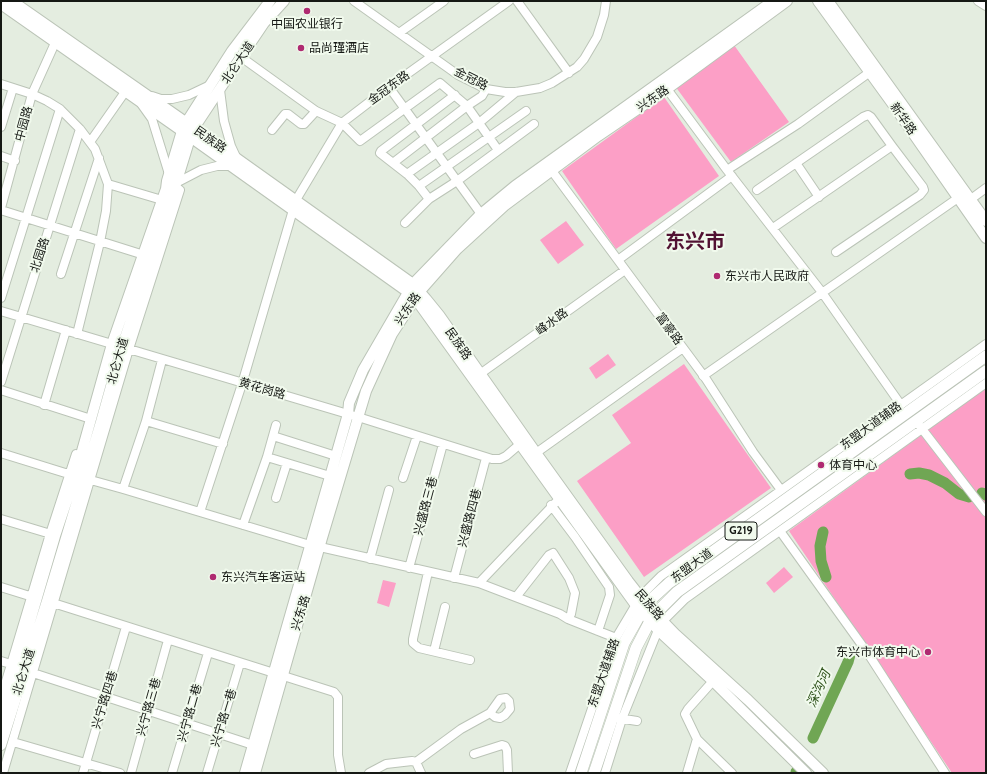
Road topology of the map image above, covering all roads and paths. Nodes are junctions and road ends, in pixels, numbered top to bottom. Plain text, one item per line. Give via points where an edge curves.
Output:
1 (12, 1) edge
2 (264, 1) edge
3 (270, 1) edge
4 (284, 1) edge
5 (290, 1) edge
6 (354, 1) edge
7 (444, 1) edge
8 (509, 1) edge
9 (517, 1) edge
10 (606, 1) edge
11 (773, 1) edge
12 (788, 1) edge
13 (818, 1) edge
14 (828, 1) edge
15 (978, 1) edge
16 (1, 4) edge
17 (986, 6) edge
18 (399, 33) junction
19 (55, 43) junction
20 (433, 57) junction
21 (242, 58) junction
22 (870, 72) junction
23 (569, 73) junction
24 (211, 83) junction
25 (1, 84) edge
26 (389, 87) junction
27 (13, 88) junction
28 (221, 88) junction
29 (486, 89) junction
30 (667, 89) junction
31 (125, 92) junction
32 (516, 92) junction
33 (32, 94) junction
34 (455, 95) junction
35 (142, 97) junction
36 (466, 106) junction
37 (60, 109) junction
38 (404, 109) junction
39 (316, 110) junction
40 (526, 112) dead end
41 (342, 124) junction
42 (479, 124) junction
43 (534, 124) dead end
44 (416, 125) junction
45 (1, 127) edge
46 (80, 129) junction
47 (188, 130) junction
48 (272, 130) dead end
49 (426, 138) junction
50 (489, 138) junction
51 (90, 142) junction
52 (892, 146) junction
53 (498, 150) junction
54 (437, 153) junction
55 (1, 156) edge
56 (99, 158) junction
57 (15, 161) junction
58 (234, 163) junction
59 (393, 163) junction
60 (796, 164) junction
61 (447, 168) junction
62 (552, 171) junction
63 (730, 173) junction
64 (407, 174) junction
65 (172, 181) junction
66 (457, 181) junction
67 (108, 184) junction
68 (419, 186) junction
69 (986, 188) edge
70 (757, 190) dead end
71 (819, 197) junction
72 (958, 198) junction
73 (429, 199) junction
74 (971, 199) junction
75 (160, 200) junction
76 (294, 205) junction
77 (1, 209) edge
78 (481, 214) junction
79 (26, 218) junction
80 (986, 221) edge
81 (405, 223) dead end
82 (50, 226) junction
83 (773, 228) junction
84 (74, 234) junction
85 (986, 238) edge
86 (100, 242) junction
87 (836, 252) dead end
88 (142, 254) junction
89 (618, 260) junction
90 (625, 270) junction
91 (61, 274) dead end
92 (414, 291) junction
93 (823, 293) junction
94 (1, 298) edge
95 (1, 311) edge
96 (21, 317) junction
97 (66, 330) junction
98 (77, 334) junction
99 (986, 344) edge
100 (118, 346) junction
101 (683, 348) junction
102 (986, 356) edge
103 (162, 360) junction
104 (986, 371) edge
105 (480, 374) junction
106 (703, 376) junction
107 (1, 382) edge
108 (242, 384) junction
109 (986, 384) edge
110 (1, 390) edge
111 (901, 404) junction
112 (44, 405) junction
113 (348, 414) junction
114 (358, 417) junction
115 (89, 419) junction
116 (146, 421) junction
117 (276, 425) dead end
118 (919, 425) junction
119 (272, 436) junction
120 (417, 436) junction
121 (223, 444) junction
122 (442, 444) junction
123 (520, 444) junction
124 (1, 453) edge
125 (536, 453) junction
126 (336, 456) junction
127 (267, 457) junction
128 (486, 458) junction
129 (287, 464) junction
130 (330, 476) junction
131 (80, 477) junction
132 (403, 478) dead end
133 (122, 489) junction
134 (389, 490) dead end
135 (781, 490) junction
136 (276, 498) dead end
137 (555, 502) junction
138 (200, 512) junction
139 (986, 512) edge
140 (1, 519) edge
141 (243, 525) junction
142 (780, 531) junction
143 (52, 535) junction
144 (315, 546) junction
145 (370, 559) junction
146 (722, 566) junction
147 (409, 568) junction
148 (428, 572) junction
149 (454, 578) junction
150 (479, 583) junction
151 (1, 587) edge
152 (516, 597) junction
153 (43, 600) junction
154 (641, 604) junction
155 (445, 607) dead end
156 (568, 619) junction
157 (656, 621) junction
158 (126, 627) junction
159 (598, 631) junction
160 (616, 638) junction
161 (168, 640) junction
162 (434, 651) junction
163 (208, 653) junction
164 (470, 660) dead end
165 (1, 661) edge
166 (240, 663) junction
167 (21, 668) junction
168 (278, 675) junction
169 (713, 681) junction
170 (106, 696) junction
171 (1, 698) edge
172 (149, 710) junction
173 (490, 713) dead end
174 (618, 718) junction
175 (1, 720) edge
176 (637, 721) dead end
177 (187, 722) junction
178 (219, 733) junction
179 (697, 739) junction
180 (13, 742) junction
181 (253, 745) junction
182 (1, 746) edge
183 (474, 754) dead end
184 (86, 762) junction
185 (416, 762) junction
186 (3, 773) edge
187 (83, 773) edge
188 (120, 773) edge
189 (131, 773) edge
190 (172, 773) edge
191 (208, 773) edge
192 (245, 773) edge
193 (255, 773) edge
194 (341, 773) edge
195 (369, 773) edge
196 (421, 773) edge
197 (508, 773) edge
198 (570, 773) edge
199 (581, 773) edge
200 (594, 773) edge
201 (605, 773) edge
202 (687, 773) edge
203 (732, 773) edge
204 (805, 773) edge
205 (823, 773) edge
206 (945, 773) edge

1 - 35 main road, 民族路
2 - 24 street via 224,55 210,77
3 - 24 main road, 北仑大道
4 - 21 main road, 北仑大道 via 264,23
5 - 21 street
6 - 18 street, 金冠路
7 - 18 street
8 - 20 street, 金冠东路
9 - 23 street
10 - 23 street, 金冠路 via 597,37 584,59
11 - 78 main road, 兴东路 via 515,186
12 - 30 main road, 兴东路
13 - 22 main road, 新华路
14 - 74 main road, 新华路
15 - 17 street
16 - 19 main road, 民族路
18 - 20 street, 金冠路
19 - 31 main road, 民族路
19 - 33 street, 中园路
20 - 26 street, 金冠东路
20 - 29 street, 金冠路 via 458,75
21 - 28 main road, 北仑大道
21 - 39 street
22 - 63 street
22 - 72 main road, 新华路
23 - 32 street, 金冠路 via 540,88
24 - 35 street via 172,99
24 - 47 main road, 北仑大道
25 - 27 street
26 - 38 street
26 - 41 street, 金冠东路
27 - 33 street
27 - 45 street
28 - 47 main road, 北仑大道
28 - 58 street via 224,121
29 - 32 street, 金冠路
29 - 36 street via 482,96
30 - 62 main road, 兴东路
30 - 63 street
31 - 35 main road, 民族路
31 - 51 street
32 - 42 street
33 - 37 street
33 - 57 street, 中园路
34 - 36 street
34 - 38 street via 440,83
34 - 44 street
35 - 47 main road, 民族路
35 - 65 street via 152,119
36 - 42 street
36 - 49 street
37 - 46 street
37 - 79 street
38 - 41 street via 360,141
38 - 44 street
39 - 41 street
39 - 48 street via 304,124 285,114
40 - 50 street
41 - 76 street, 金冠东路
42 - 50 street
42 - 54 street
43 - 53 street
44 - 49 street
44 - 59 street via 381,151 381,154
46 - 51 street
46 - 82 street, 北园路
47 - 58 main road, 民族路
47 - 65 main road, 北仑大道
49 - 54 street
49 - 59 street
50 - 53 street
50 - 61 street
51 - 56 street
52 - 60 street via 868,115
52 - 71 street
52 - 87 street via 924,190
53 - 66 street
54 - 61 street
54 - 64 street
55 - 57 street
56 - 67 street
56 - 84 street
57 - 77 street, 中园路
58 - 65 street via 201,170
58 - 76 main road, 民族路
59 - 64 street
60 - 70 street
60 - 71 street
61 - 66 street
61 - 68 street
62 - 89 street, 富豪路
62 - 92 main road, 兴东路 via 487,220
63 - 83 street
63 - 89 street
64 - 68 street
65 - 75 main road, 北仑大道
65 - 100 main road, 北仑大道
66 - 73 street
66 - 78 street
67 - 75 street
67 - 86 street
68 - 73 street
69 - 74 street
71 - 83 street
72 - 85 main road, 新华路
72 - 93 street
73 - 81 street
74 - 80 main road, 新华路
75 - 88 main road, 北仑大道
76 - 92 main road, 民族路
76 - 108 street, 金冠东路
77 - 79 street
78 - 92 main road, 兴东路
79 - 82 street
79 - 94 street
82 - 84 street
82 - 96 street, 北园路
83 - 93 street
84 - 86 street
84 - 91 street
86 - 88 street
86 - 98 street
88 - 100 main road, 北仑大道
89 - 90 street, 富豪路
90 - 101 street, 富豪路
90 - 105 street, 峰水路
92 - 105 main road, 民族路 via 439,315
92 - 113 main road, 兴东路 via 363,370 349,403
92 - 114 main road, 兴东路 via 366,391
92 - 123 main road, 民族路
93 - 106 street
93 - 111 street
95 - 96 street, 黄花岗路
96 - 97 street, 黄花岗路
96 - 107 street, 北园路
97 - 98 street, 黄花岗路
97 - 112 street
98 - 100 street, 黄花岗路
99 - 111 street, 东盟大道辅路
100 - 103 street, 黄花岗路
100 - 115 main road, 北仑大道
100 - 131 main road, 北仑大道
101 - 106 street, 富豪路
101 - 125 street
102 - 154 highway, 东盟大道 / G219
103 - 108 street, 黄花岗路
103 - 116 street
104 - 118 highway, 东盟大道 / G219
105 - 125 main road, 民族路
106 - 135 street, 富豪路
108 - 113 street, 黄花岗路
108 - 121 street, 金冠东路
109 - 118 street
110 - 112 street
111 - 135 street, 东盟大道辅路
112 - 115 street
113 - 114 street, 黄花岗路
113 - 126 main road, 兴东路
114 - 120 street, 黄花岗路
114 - 144 main road, 兴东路
115 - 131 main road, 北仑大道
116 - 121 street
116 - 133 street
117 - 119 street
118 - 139 street
118 - 142 street
118 - 146 highway, 东盟大道 / G219
119 - 126 street
119 - 127 street
120 - 122 street, 黄花岗路
120 - 132 street
121 - 138 street, 金冠东路
122 - 128 street, 黄花岗路
122 - 147 street, 兴盛路三巷
123 - 128 street, 黄花岗路 via 500,459
123 - 137 main road, 民族路
124 - 131 street
125 - 154 main road, 民族路 via 628,581
126 - 130 main road, 兴东路
127 - 129 street
127 - 141 street
128 - 149 street, 兴盛路四巷
129 - 130 street
129 - 136 street
130 - 144 main road, 兴东路
131 - 133 street
131 - 143 main road, 北仑大道
131 - 153 main road, 北仑大道 via 62,547
133 - 138 street
134 - 145 street
135 - 154 street, 东盟大道辅路 via 662,576
137 - 150 street
137 - 154 main road, 民族路
137 - 159 street via 609,587 610,595
138 - 141 street
140 - 143 street
141 - 144 street
142 - 146 street
142 - 206 street via 871,658
143 - 153 main road, 北仑大道
144 - 145 street
144 - 168 main road, 兴东路
145 - 147 street
146 - 157 highway, 东盟大道 / G219 via 677,592
147 - 148 street
148 - 149 street
148 - 162 street via 413,639 415,646
149 - 150 street
150 - 152 street
151 - 153 street
152 - 156 street
152 - 156 street via 553,553 574,589
153 - 158 street
153 - 167 main road, 北仑大道
153 - 167 street
154 - 157 main road, 民族路
154 - 160 street, 东盟大道辅路
154 - 199 highway, 东盟大道 / G219 via 624,643
155 - 162 street
156 - 159 street
157 - 169 main road, 民族路
157 - 174 highway, 东盟大道 / G219 via 636,648
157 - 205 main road, 民族路
158 - 161 street
158 - 170 street, 兴宁路四巷
159 - 160 street
160 - 198 street, 东盟大道辅路
161 - 163 street
161 - 172 street, 兴宁路三巷
162 - 164 street
163 - 166 street
163 - 177 street, 兴宁路二巷
165 - 167 street
166 - 168 street
166 - 178 street, 兴宁路一巷
167 - 170 street
167 - 171 street
167 - 175 main road, 北仑大道
167 - 180 street
167 - 182 main road, 北仑大道
168 - 181 main road, 兴东路
168 - 193 main road, 兴东路
168 - 194 street via 326,689 337,695 338,762
169 - 179 street via 685,714
169 - 204 main road, 民族路
170 - 172 street
170 - 184 street, 兴宁路四巷
172 - 177 street
172 - 189 street, 兴宁路三巷
173 - 185 street via 461,729
174 - 176 street
174 - 200 highway, 东盟大道 / G219
174 - 201 street
177 - 178 street
177 - 190 street, 兴宁路二巷
178 - 181 street
178 - 191 street, 兴宁路一巷
179 - 202 street
179 - 203 street
180 - 184 street
180 - 186 street
181 - 192 main road, 兴东路
183 - 197 street via 505,746
184 - 187 street, 兴宁路四巷
184 - 188 street
185 - 195 street via 386,764
185 - 196 street

